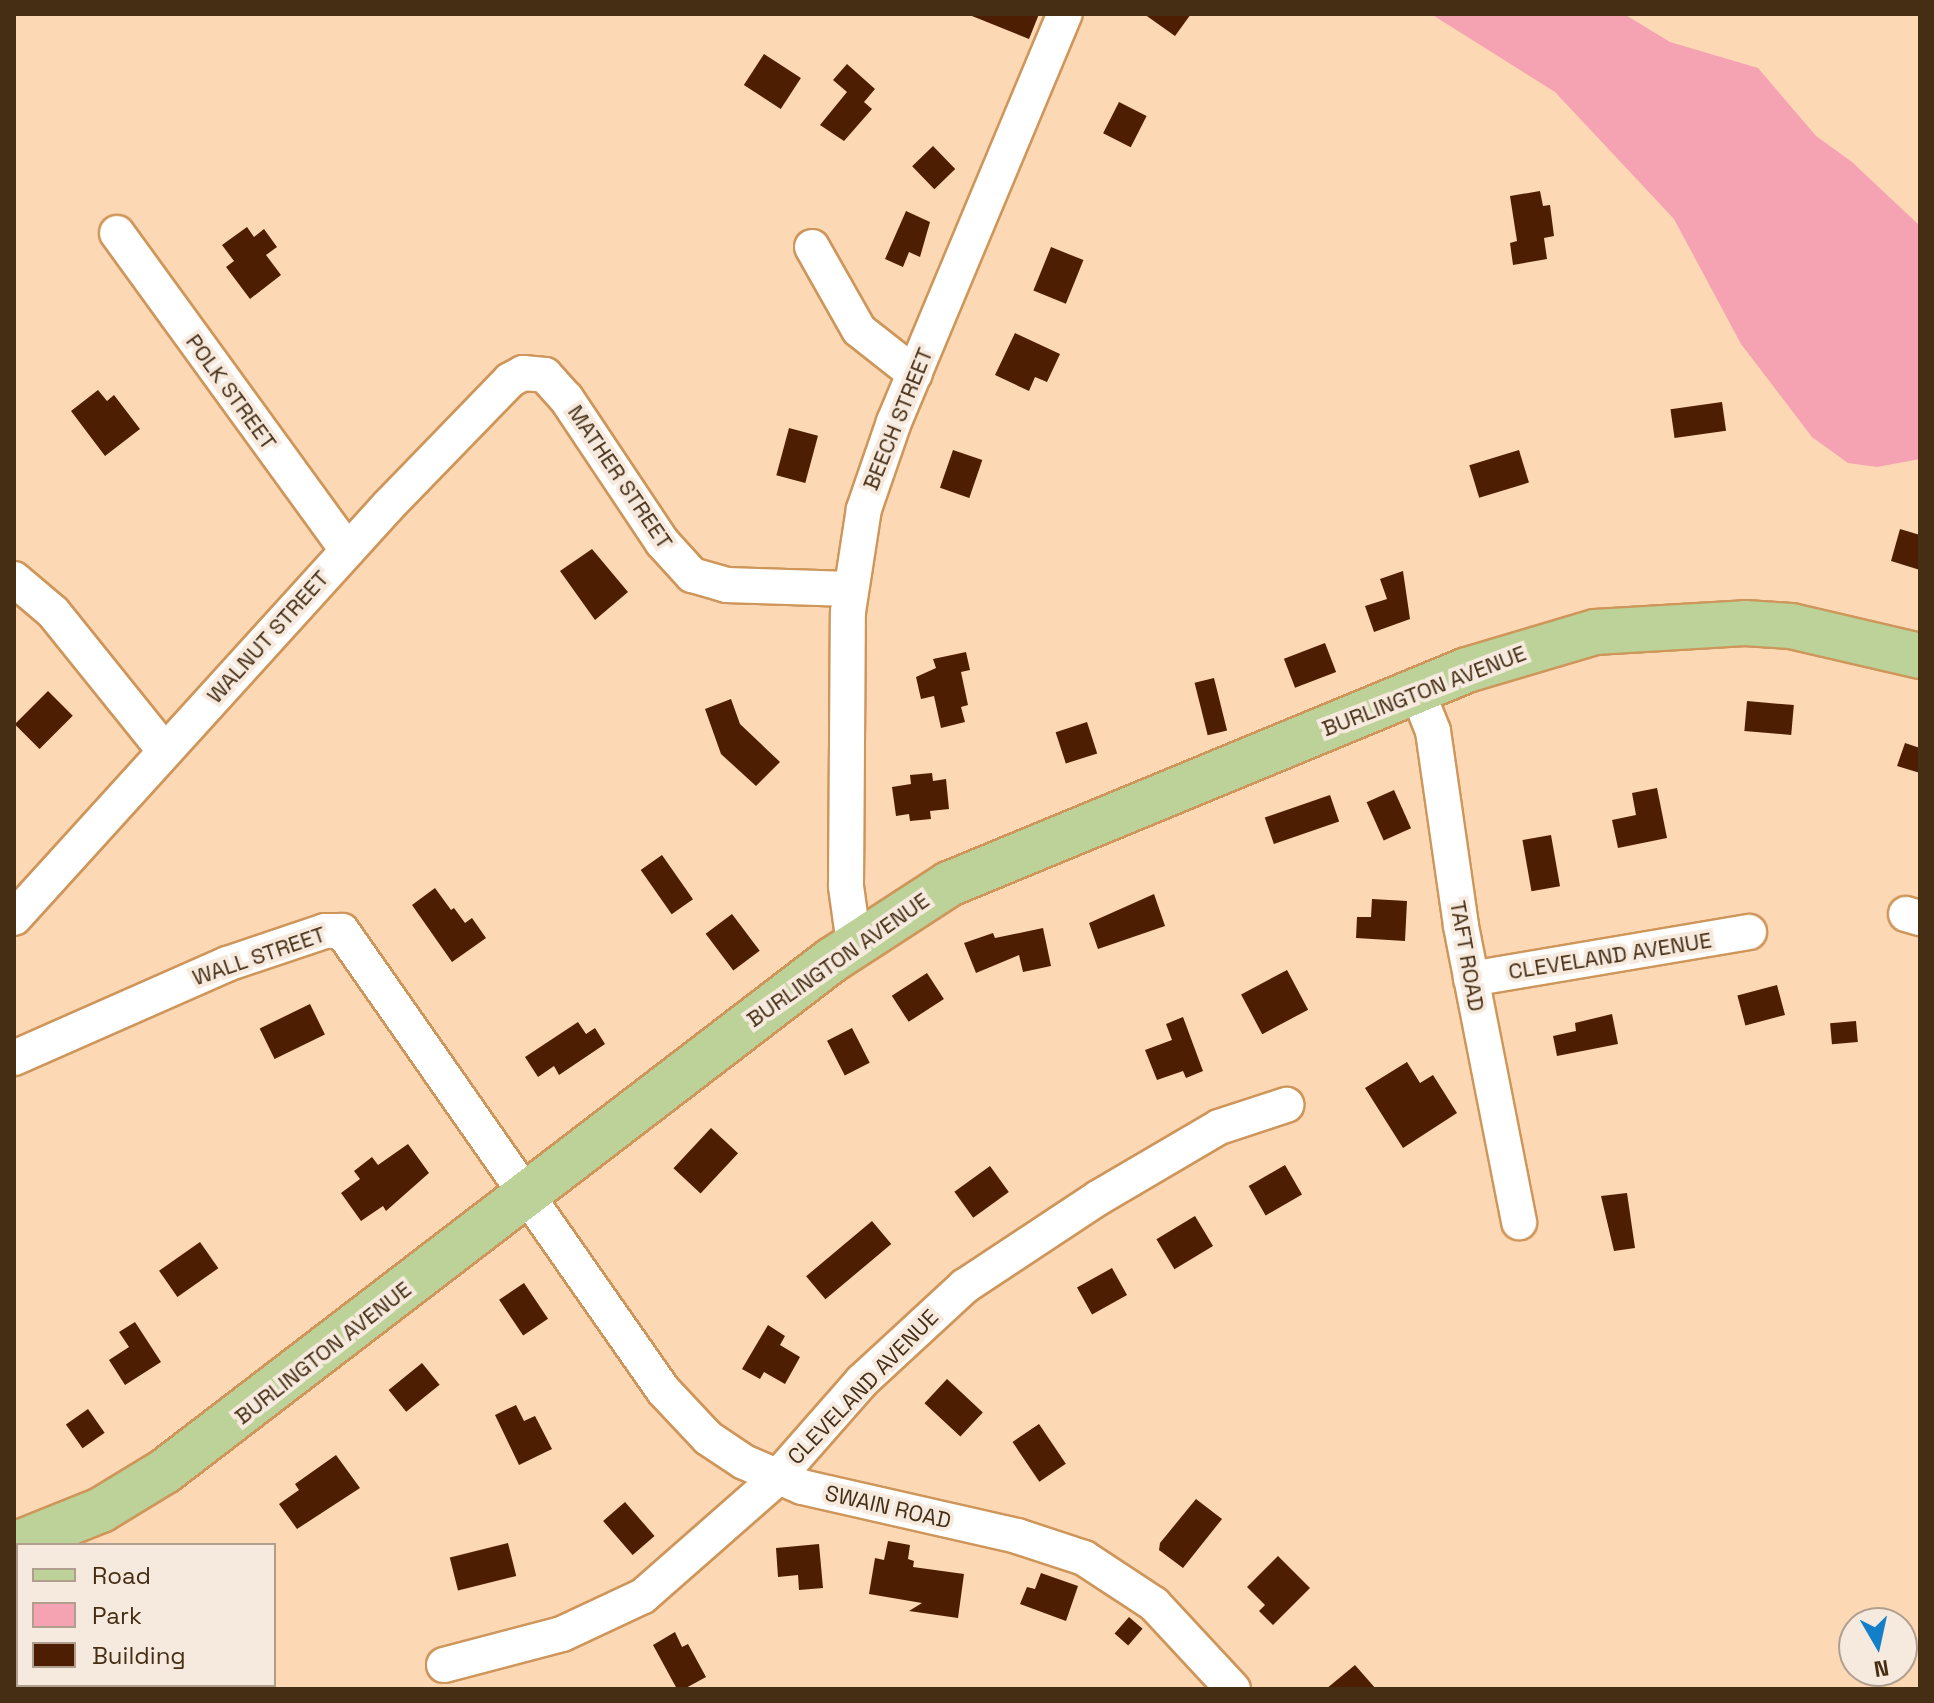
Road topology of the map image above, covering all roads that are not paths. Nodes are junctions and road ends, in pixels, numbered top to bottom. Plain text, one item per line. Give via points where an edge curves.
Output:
1 (1065, 14) edge
2 (117, 233) dead end
3 (812, 247) dead end
4 (535, 371) joint
5 (915, 374) junction
6 (347, 550) junction
7 (14, 579) edge
8 (850, 589) junction
9 (1920, 656) edge
10 (1417, 691) junction
11 (163, 749) junction
12 (14, 918) edge
13 (1749, 932) dead end
14 (854, 944) junction
15 (1471, 979) junction
16 (14, 1058) edge
17 (1286, 1105) dead end
18 (529, 1192) junction
19 (1519, 1222) dead end
20 (776, 1479) junction
21 (19, 1543) edge
22 (444, 1665) dead end
23 (1233, 1689) edge

1 - 5 street, BEECH STREET
2 - 6 street, POLK STREET
3 - 5 street via 859,330
4 - 6 street, WALNUT STREET via 510,380
4 - 8 street, MATHER STREET via 566,398 662,542 692,575 726,585
5 - 8 street, BEECH STREET via 871,481
6 - 11 street, WALNUT STREET
7 - 11 street via 53,612
8 - 14 street, BEECH STREET via 846,886
9 - 10 main road, BURLINGTON AVENUE via 1791,626 1637,627 1522,652
10 - 14 main road, BURLINGTON AVENUE via 949,884
10 - 15 street, TAFT ROAD via 1433,731
11 - 12 street, WALNUT STREET
13 - 15 street, CLEVELAND AVENUE
14 - 18 main road, BURLINGTON AVENUE
15 - 19 street, TAFT ROAD
16 - 18 street, WALL STREET via 227,964 336,930 351,939
17 - 20 street, CLEVELAND AVENUE via 1219,1127 1098,1198 965,1286 862,1381
18 - 20 street, SWAIN ROAD via 673,1402 708,1438
18 - 21 main road, BURLINGTON AVENUE via 165,1471 101,1510
20 - 22 street, CLEVELAND AVENUE via 671,1574 627,1606 562,1634
20 - 23 street, SWAIN ROAD via 1017,1536 1084,1558 1154,1604

